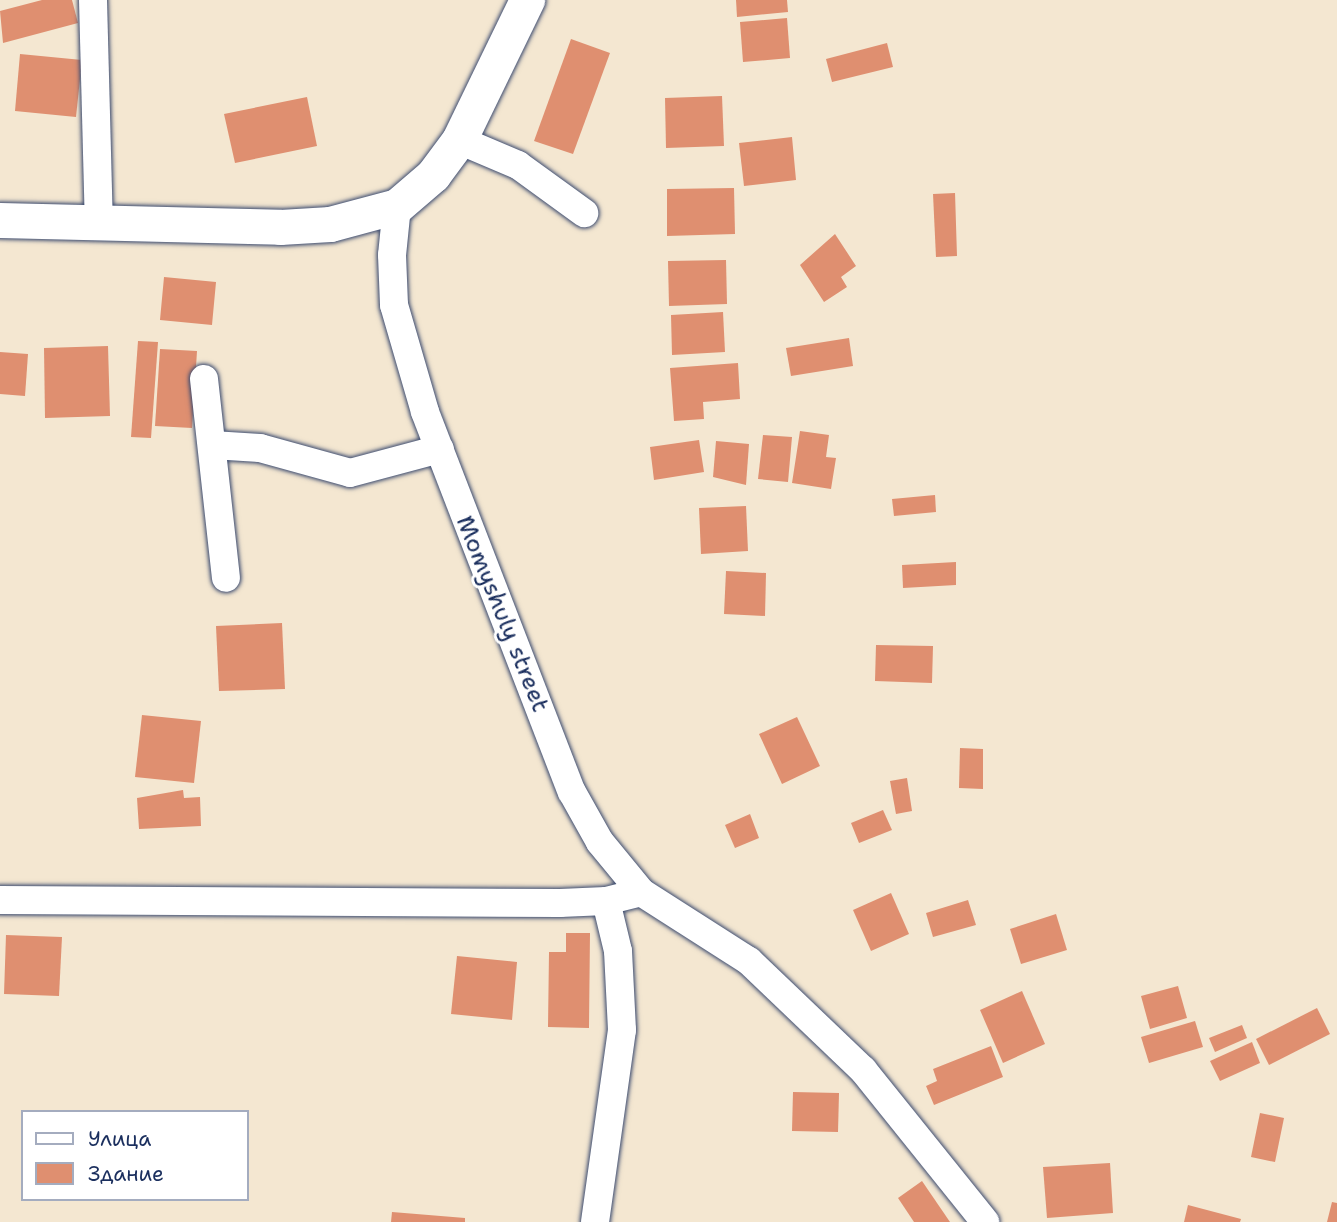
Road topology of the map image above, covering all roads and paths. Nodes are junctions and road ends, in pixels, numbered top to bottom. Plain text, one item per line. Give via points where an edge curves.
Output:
1 (93, 0) edge
2 (527, 0) edge
3 (459, 140) junction
4 (397, 206) junction
5 (584, 213) dead end
6 (0, 220) edge
7 (99, 222) junction
8 (204, 379) dead end
9 (212, 445) junction
10 (440, 449) junction
11 (226, 578) dead end
12 (641, 891) junction
13 (0, 900) edge
14 (606, 901) junction
15 (595, 1222) edge
16 (985, 1222) edge

1 - 7 street
2 - 3 main road
3 - 4 main road via 433,175
3 - 5 street via 518,165
4 - 7 main road via 330,224 230,227
4 - 10 street, Momyshuly street via 392,255 394,305
6 - 7 main road
8 - 9 street
9 - 10 street via 260,448 350,473
9 - 11 street
10 - 12 street, Momyshuly street via 572,792 600,842
12 - 14 street
12 - 16 street, Momyshuly street via 749,961 863,1070
13 - 14 street
14 - 15 street via 618,951 622,1030

